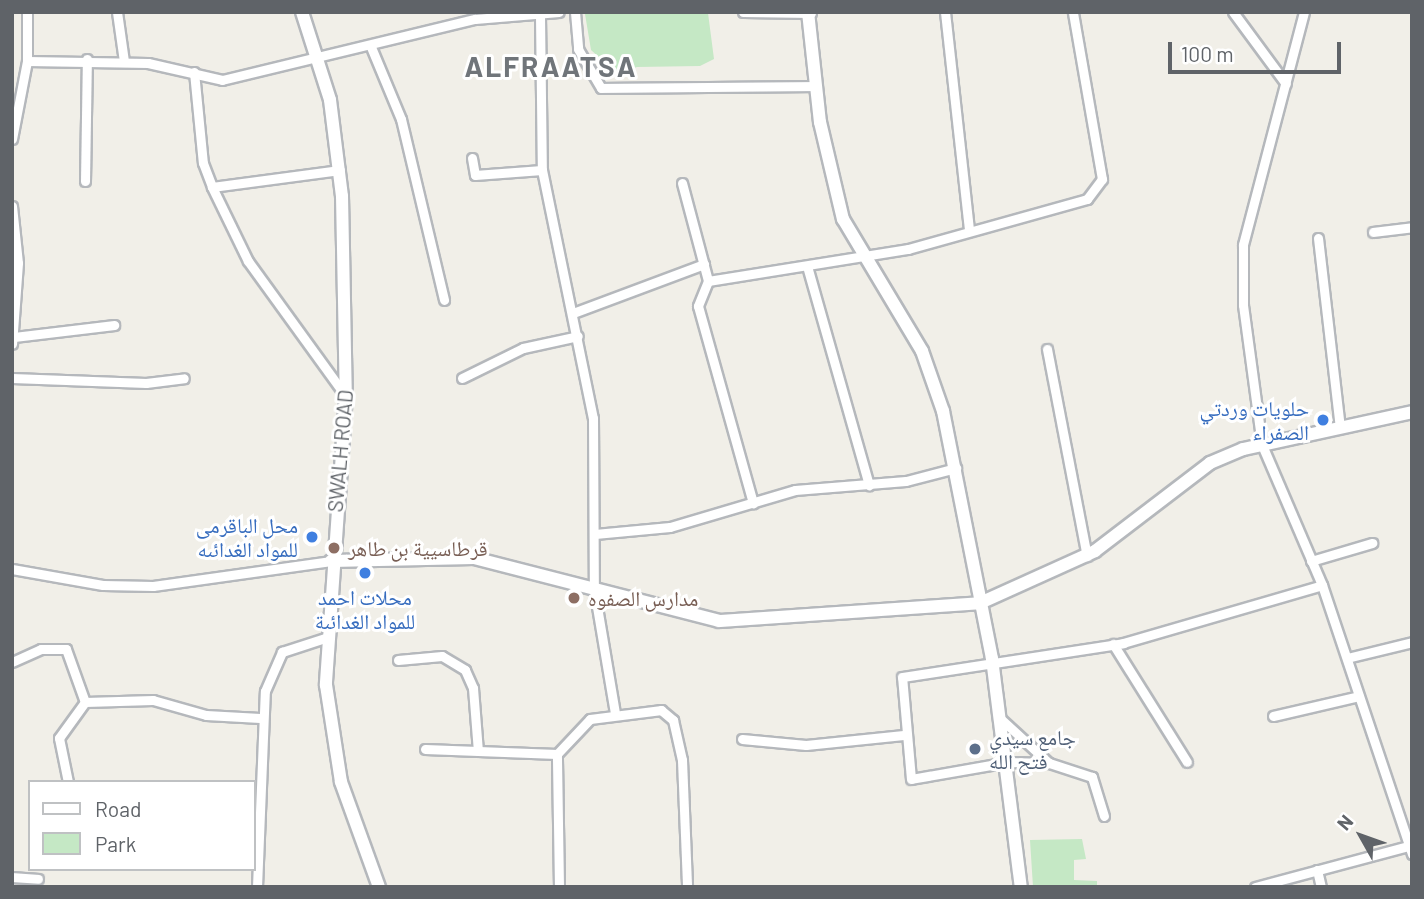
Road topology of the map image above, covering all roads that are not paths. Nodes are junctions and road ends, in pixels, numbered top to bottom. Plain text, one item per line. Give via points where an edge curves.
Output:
1 (27, 12) edge
2 (117, 12) edge
3 (302, 12) edge
4 (559, 12) edge
5 (575, 12) edge
6 (743, 12) edge
7 (945, 12) edge
8 (1073, 12) edge
9 (1233, 12) edge
10 (1304, 12) edge
11 (810, 13) edge
12 (540, 16) junction
13 (371, 47) junction
14 (87, 59) junction
15 (320, 59) junction
16 (27, 61) junction
17 (124, 61) junction
18 (194, 72) junction
19 (1286, 84) junction
20 (815, 86) junction
21 (12, 139) edge
22 (472, 158) dead end
23 (340, 170) junction
24 (542, 170) junction
25 (85, 181) dead end
26 (682, 183) dead end
27 (212, 187) junction
28 (12, 206) edge
29 (1412, 227) edge
30 (969, 231) junction
31 (1373, 232) dead end
32 (1318, 237) dead end
33 (862, 258) junction
34 (704, 264) junction
35 (807, 266) junction
36 (708, 281) junction
37 (444, 300) dead end
38 (573, 313) junction
39 (114, 325) dead end
40 (578, 336) junction
41 (13, 341) edge
42 (1047, 349) dead end
43 (12, 378) edge
44 (184, 378) dead end
45 (462, 378) dead end
46 (346, 396) junction
47 (1412, 412) edge
48 (1340, 428) junction
49 (1262, 445) junction
50 (956, 468) junction
51 (869, 485) junction
52 (753, 503) junction
53 (595, 534) junction
54 (1372, 543) dead end
55 (1087, 556) junction
56 (331, 561) junction
57 (1311, 561) junction
58 (12, 569) edge
59 (1322, 584) junction
60 (594, 589) junction
61 (980, 603) junction
62 (328, 637) junction
63 (1412, 642) edge
64 (1113, 644) junction
65 (1347, 658) junction
66 (992, 659) junction
67 (398, 660) dead end
68 (12, 662) edge
69 (1359, 696) junction
70 (85, 702) junction
71 (615, 713) junction
72 (1273, 716) dead end
73 (260, 718) junction
74 (1002, 720) junction
75 (903, 735) junction
76 (742, 739) dead end
77 (425, 749) dead end
78 (478, 751) junction
79 (557, 754) junction
80 (1008, 762) junction
81 (1187, 762) dead end
82 (1049, 763) junction
83 (68, 780) edge
84 (1104, 816) dead end
85 (1411, 848) edge
86 (1317, 870) junction
87 (12, 877) edge
88 (38, 878) dead end
89 (257, 887) edge
90 (379, 887) edge
91 (559, 887) edge
92 (687, 887) edge
93 (1021, 887) edge
94 (1255, 887) edge
95 (1321, 887) edge

1 - 16 street
2 - 17 street
3 - 15 street, SWALH ROAD
4 - 12 street
5 - 20 street via 578,49 601,88
6 - 11 street
7 - 30 street
8 - 30 street via 1091,89 1101,184 1087,200
9 - 19 street
10 - 19 street
11 - 20 street
12 - 13 street via 475,19
12 - 24 street
13 - 15 street
13 - 37 street via 401,119
14 - 16 street
14 - 17 street
14 - 25 street
15 - 18 street via 222,80
15 - 23 street, SWALH ROAD
16 - 21 street
17 - 18 street
18 - 27 street via 203,163
19 - 49 street via 1243,245 1243,305
20 - 33 street via 834,188
22 - 24 street via 475,175
23 - 27 street
23 - 46 street, SWALH ROAD
24 - 38 street
26 - 34 street
27 - 46 street via 248,261
28 - 41 street via 18,263
29 - 31 street
30 - 33 street
32 - 48 street
33 - 35 street
33 - 50 street via 922,351
34 - 36 street
34 - 38 street
35 - 36 street
35 - 51 street
36 - 52 street via 698,306
38 - 40 street
39 - 41 street
40 - 45 street via 523,348
40 - 53 street via 593,418
42 - 55 street
43 - 44 street via 146,383
46 - 56 street, SWALH ROAD
47 - 48 street
48 - 49 street
49 - 55 street via 1210,463
49 - 57 street
50 - 51 street
50 - 61 street
51 - 52 street via 795,490
52 - 53 street via 640,533
53 - 60 street
54 - 57 street
55 - 61 street
56 - 58 street via 153,586 103,585
56 - 60 street via 474,558
56 - 62 street, SWALH ROAD
57 - 59 street
59 - 64 street
59 - 65 street
60 - 61 street via 719,621
60 - 71 street
61 - 66 street
62 - 73 street via 294,645 276,659
62 - 90 street, SWALH ROAD via 331,738 353,824
63 - 65 street
64 - 66 street
64 - 81 street
65 - 69 street
66 - 74 street
66 - 75 street via 902,677
67 - 78 street via 442,656 465,670 473,688
68 - 70 street via 41,649 65,649
69 - 72 street
69 - 85 street
70 - 73 street via 153,700 206,715
70 - 83 street via 58,738
71 - 79 street via 590,719
71 - 92 street via 661,710 673,720 682,760
73 - 89 street
74 - 80 street
74 - 82 street
75 - 76 street via 806,745
75 - 80 street via 911,779
77 - 78 street
78 - 79 street
79 - 91 street
80 - 82 street
80 - 93 street
82 - 84 street via 1092,777
85 - 86 street
86 - 94 street
86 - 95 street
87 - 88 street

